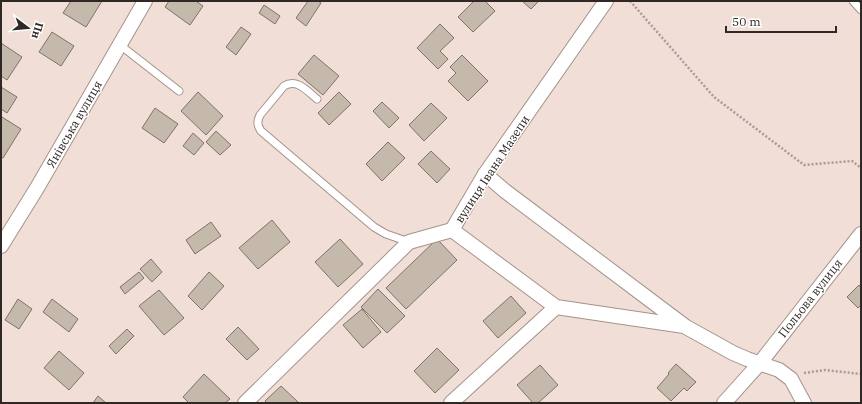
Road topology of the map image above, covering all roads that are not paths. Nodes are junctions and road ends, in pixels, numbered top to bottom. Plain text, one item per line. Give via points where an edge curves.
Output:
1 (146, 1) edge
2 (606, 1) edge
3 (853, 1) edge
4 (861, 10) edge
5 (120, 45) junction
6 (180, 91) dead end
7 (317, 100) dead end
8 (485, 174) junction
9 (452, 230) junction
10 (861, 234) edge
11 (409, 242) junction
12 (1, 246) edge
13 (556, 308) junction
14 (686, 326) junction
15 (760, 363) junction
16 (245, 403) edge
17 (451, 403) edge
18 (724, 403) edge
19 (804, 403) edge

1 - 5 street, Янівська вулиця
2 - 8 street, вулиця Івана Мазепи
3 - 4 lane
5 - 6 lane
5 - 12 street, Янівська вулиця
7 - 11 lane via 299,85 288,83 260,115 257,120 258,126 364,219 386,234
8 - 9 street, вулиця Івана Мазепи
8 - 14 street
9 - 11 street, вулиця Івана Мазепи
9 - 13 street
10 - 15 street, Польова вулиця
11 - 16 street, вулиця Івана Мазепи
13 - 14 street
13 - 17 street
14 - 15 street via 734,353
15 - 18 street, Польова вулиця
15 - 19 street via 779,370 791,380

